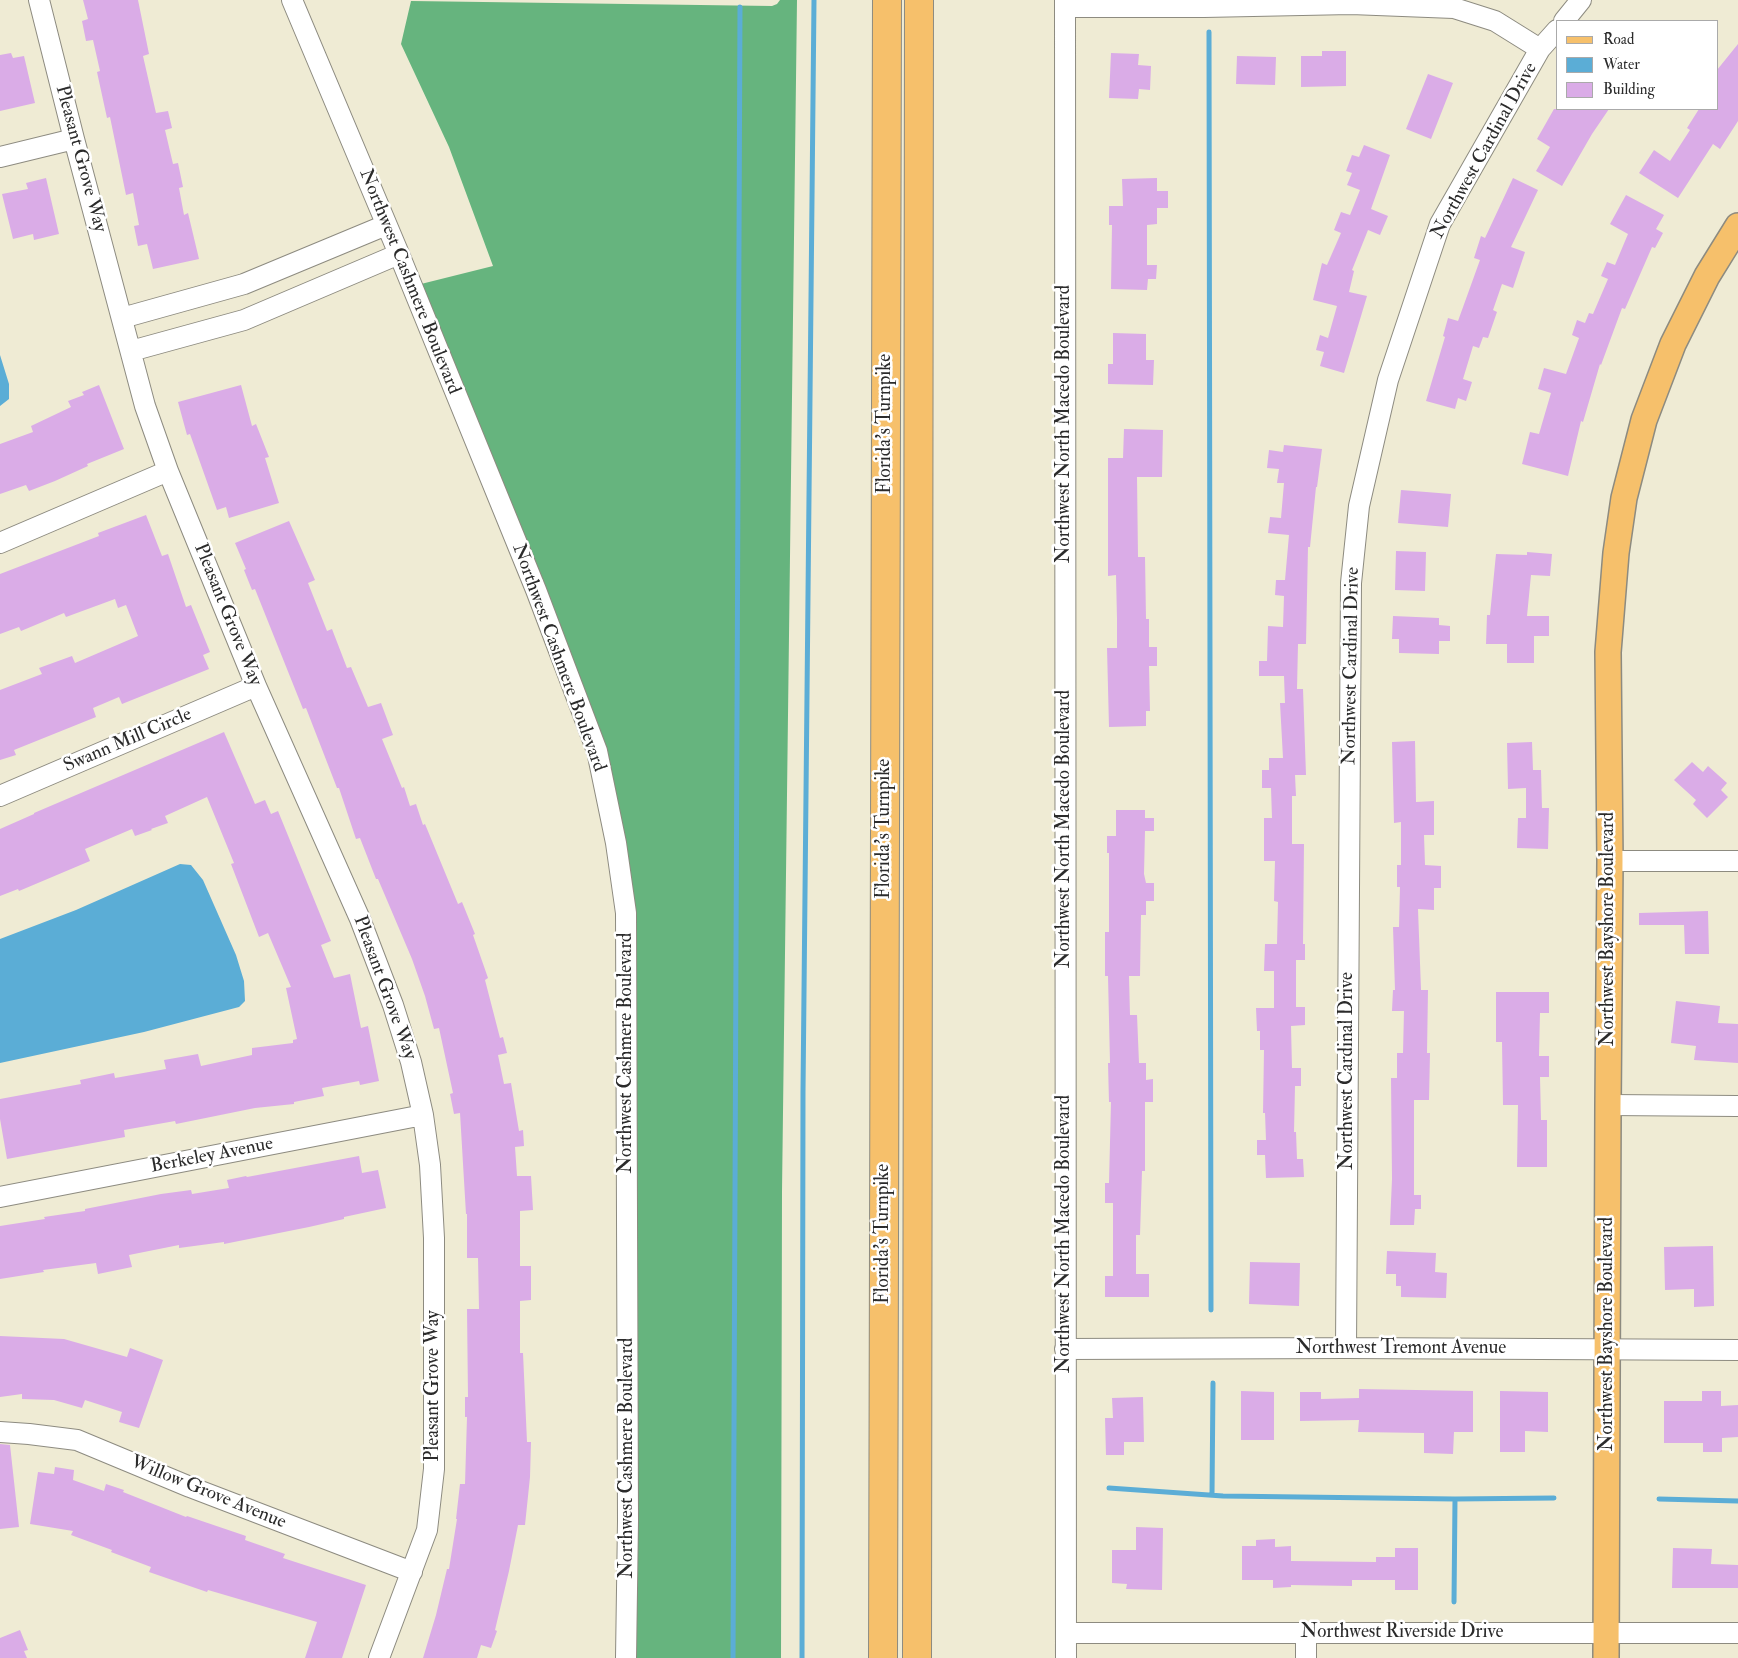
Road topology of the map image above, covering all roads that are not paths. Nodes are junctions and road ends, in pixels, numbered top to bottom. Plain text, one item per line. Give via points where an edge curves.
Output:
1 (39, 0) edge
2 (292, 0) edge
3 (887, 0) edge
4 (919, 0) edge
5 (1582, 0) edge
6 (1351, 2) edge
7 (1065, 4) edge
8 (1565, 20) edge
9 (1556, 31) edge
10 (1540, 50) junction
11 (74, 139) junction
12 (0, 157) edge
13 (386, 225) junction
14 (1738, 226) edge
15 (399, 254) junction
16 (275, 271) junction
17 (886, 274) junction
18 (918, 274) junction
19 (288, 301) junction
20 (122, 318) junction
21 (131, 351) junction
22 (168, 471) junction
23 (0, 542) edge
24 (256, 686) junction
25 (0, 796) edge
26 (1610, 862) junction
27 (1738, 862) edge
28 (1608, 1105) junction
29 (1738, 1106) edge
30 (423, 1115) junction
31 (0, 1197) edge
32 (1065, 1348) junction
33 (1346, 1348) junction
34 (1608, 1350) junction
35 (1738, 1350) edge
36 (0, 1432) edge
37 (412, 1572) junction
38 (1066, 1633) junction
39 (1306, 1633) junction
40 (1606, 1633) junction
41 (1738, 1633) edge
42 (379, 1658) edge
43 (626, 1658) edge
44 (883, 1658) edge
45 (917, 1658) edge
46 (1066, 1658) edge
47 (1306, 1658) edge
48 (1606, 1658) edge

1 - 11 street, Pleasant Grove Way
2 - 13 street, Northwest Cashmere Boulevard
3 - 17 highway, Florida's Turnpike
4 - 18 highway, Florida's Turnpike
5 - 8 street
6 - 7 street via 1204,7
6 - 10 street via 1454,8 1495,21
7 - 32 street, Northwest North Macedo Boulevard
9 - 10 street, Northwest Cardinal Drive
10 - 33 street, Northwest Cardinal Drive via 1440,224 1388,380 1360,506 1351,583
11 - 12 street
11 - 20 street, Pleasant Grove Way
13 - 15 street, Northwest Cashmere Boulevard
13 - 16 street
14 - 26 main road, Northwest Bayshore Boulevard via 1707,276 1673,344 1644,420 1624,498 1608,652
15 - 19 street
15 - 43 street, Northwest Cashmere Boulevard via 597,751 616,842 626,913
16 - 19 street
16 - 20 street via 244,284
17 - 18 street
17 - 44 highway, Florida's Turnpike
18 - 45 highway, Florida's Turnpike
19 - 21 street via 244,320
20 - 21 street, Pleasant Grove Way
21 - 22 street, Pleasant Grove Way via 145,406
22 - 23 street
22 - 24 street, Pleasant Grove Way
24 - 25 street, Swann Mill Circle
24 - 30 street, Pleasant Grove Way via 360,919 393,1005
26 - 27 street
26 - 28 main road, Northwest Bayshore Boulevard
28 - 29 street
28 - 34 main road, Northwest Bayshore Boulevard
30 - 31 street, Berkeley Avenue
30 - 37 street, Pleasant Grove Way via 430,1165 434,1238 434,1469 427,1530
32 - 33 street, Northwest Tremont Avenue
32 - 38 street, Northwest North Macedo Boulevard
33 - 34 street, Northwest Tremont Avenue
34 - 35 street, Northwest Tremont Avenue
34 - 40 main road, Northwest Bayshore Boulevard
36 - 37 street, Willow Grove Avenue via 77,1440
37 - 42 street, Pleasant Grove Way
38 - 39 street, Northwest Riverside Drive
38 - 46 street, Northwest North Macedo Boulevard
39 - 40 street, Northwest Riverside Drive
39 - 47 street
40 - 41 street, Northwest Riverside Drive
40 - 48 main road, Northwest Bayshore Boulevard

